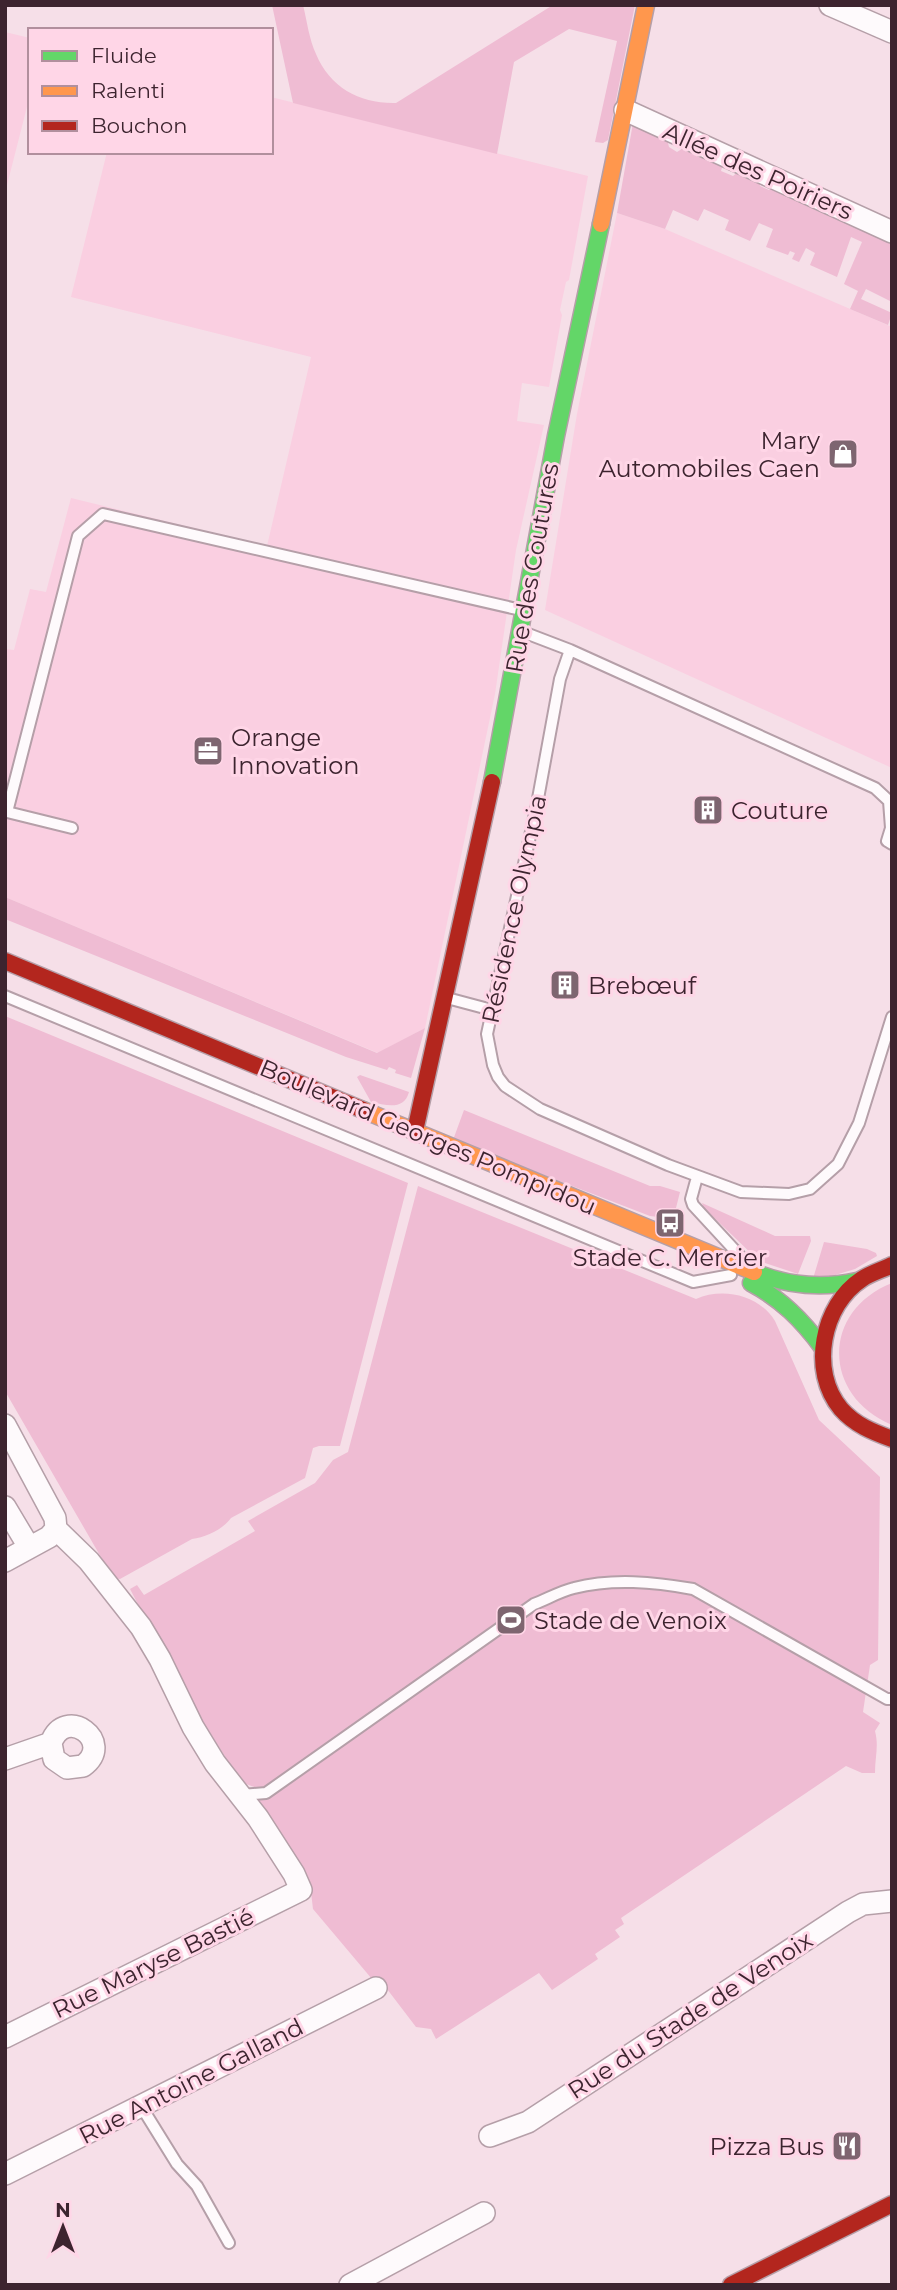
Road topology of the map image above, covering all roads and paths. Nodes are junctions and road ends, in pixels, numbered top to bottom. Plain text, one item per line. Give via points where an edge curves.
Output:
1 (646, 5) edge
2 (830, 5) edge
3 (892, 32) edge
4 (625, 110) junction
5 (892, 232) edge
6 (524, 611) junction
7 (520, 631) junction
8 (570, 650) junction
9 (72, 828) dead end
10 (892, 844) edge
11 (5, 961) edge
12 (5, 976) edge
13 (5, 996) edge
14 (445, 998) junction
15 (492, 1010) junction
16 (892, 1017) edge
17 (409, 1146) junction
18 (697, 1177) junction
19 (892, 1265) edge
20 (747, 1269) junction
21 (857, 1281) junction
22 (822, 1347) junction
23 (5, 1424) edge
24 (890, 1446) edge
25 (5, 1507) edge
26 (56, 1529) junction
27 (29, 1547) junction
28 (5, 1561) edge
29 (892, 1699) edge
30 (51, 1743) dead end
31 (5, 1759) edge
32 (242, 1795) junction
33 (892, 1901) edge
34 (376, 1988) dead end
35 (5, 2037) edge
36 (141, 2106) junction
37 (490, 2136) dead end
38 (5, 2174) edge
39 (892, 2204) edge
40 (484, 2213) dead end
41 (229, 2243) dead end
42 (350, 2285) edge
43 (731, 2285) edge

1 - 4 street, Rue des Coutures
2 - 3 street
4 - 5 street, Allée des Poiriers
4 - 6 street, Rue des Coutures
6 - 7 street, Rue des Coutures
6 - 9 lane via 103,514 78,536 6,812
7 - 8 lane
7 - 14 street, Rue des Coutures
8 - 10 lane via 875,788 889,801 887,841
8 - 15 lane, Résidence Olympia via 560,679
11 - 17 street, Boulevard Georges Pompidou
12 - 17 street, Boulevard Georges Pompidou
13 - 17 lane
14 - 15 lane
14 - 17 street, Rue des Coutures
15 - 18 lane, Résidence Olympia via 489,1051 505,1086 575,1126
16 - 18 lane, Résidence Olympia via 859,1123 830,1173 810,1189 766,1195
17 - 20 street, Boulevard Georges Pompidou
17 - 22 street, Boulevard Georges Pompidou via 766,1291 789,1307
18 - 20 lane via 693,1205 737,1251
19 - 21 street
20 - 21 street, Boulevard Georges Pompidou via 799,1286
21 - 22 street via 837,1302
22 - 24 street via 825,1374 846,1413
23 - 26 street via 55,1518
25 - 27 street
26 - 27 street
26 - 32 street via 89,1561 141,1627 193,1727
27 - 28 street
29 - 32 lane via 693,1589 664,1583 573,1588 534,1604 265,1793
30 - 31 street
32 - 35 street, Rue Maryse Bastié via 301,1890
33 - 37 street, Rue du Stade de Venoix via 863,1904 848,1912 528,2122
34 - 36 street, Rue Antoine Galland
36 - 38 street, Rue Antoine Galland
36 - 41 lane via 177,2164 197,2186
39 - 43 street
40 - 42 street

